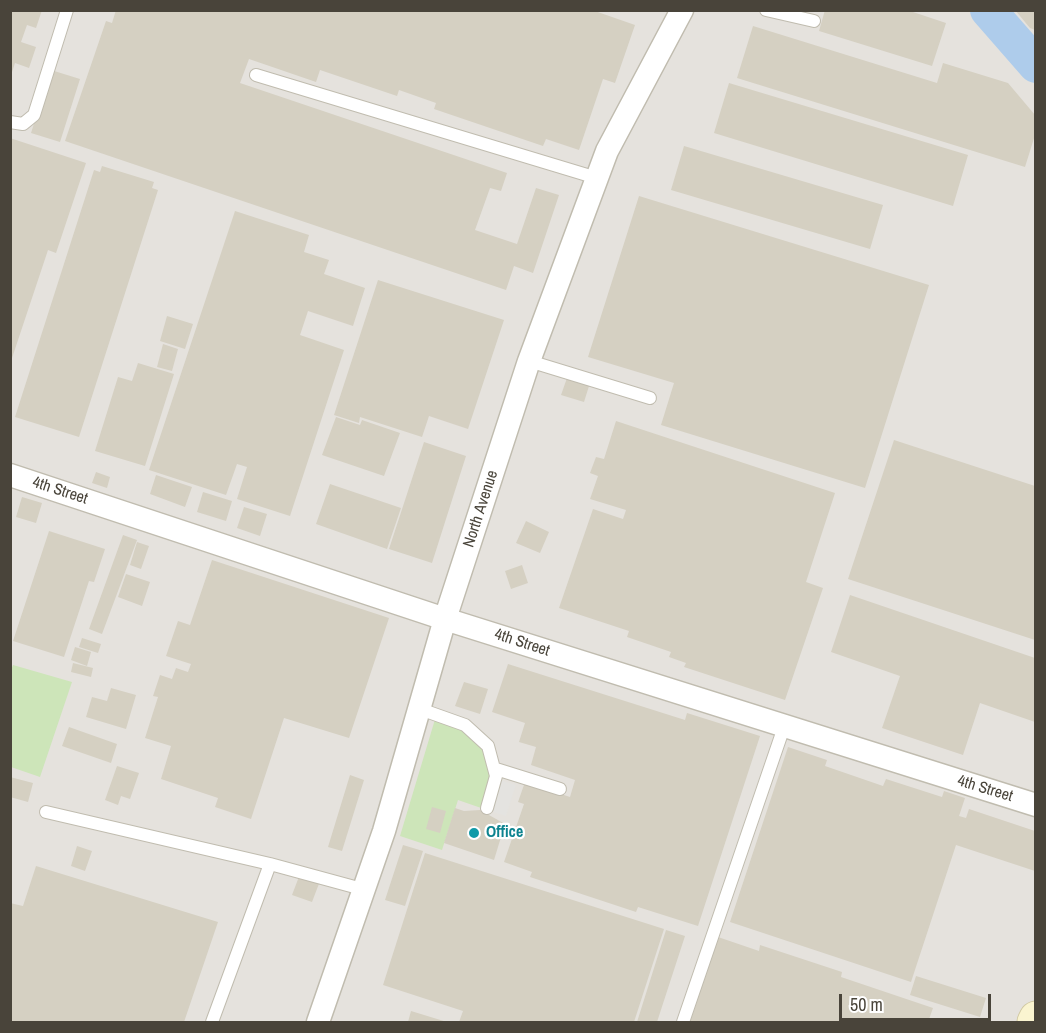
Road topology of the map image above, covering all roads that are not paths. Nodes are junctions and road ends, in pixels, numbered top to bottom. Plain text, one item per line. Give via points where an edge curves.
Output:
1 (67, 10) edge
2 (682, 10) edge
3 (766, 10) edge
4 (814, 21) dead end
5 (256, 75) dead end
6 (10, 122) edge
7 (597, 178) junction
8 (529, 361) junction
9 (650, 398) dead end
10 (10, 474) edge
11 (445, 619) junction
12 (420, 710) junction
13 (784, 727) junction
14 (496, 769) junction
15 (560, 789) dead end
16 (1035, 805) edge
17 (487, 808) dead end
18 (46, 812) dead end
19 (270, 864) junction
20 (362, 889) junction
21 (1035, 1018) edge
22 (212, 1023) edge
23 (318, 1023) edge
24 (683, 1023) edge
25 (1034, 1023) edge

1 - 6 lane via 34,115 23,124
2 - 7 street, North Avenue via 607,151
3 - 4 lane
5 - 7 lane
7 - 8 street, North Avenue
8 - 9 lane
8 - 11 street, North Avenue
10 - 11 street, 4th Street
11 - 12 street, North Avenue
11 - 13 street, 4th Street
12 - 14 lane via 440,714 472,730 488,746
12 - 20 street, North Avenue via 384,831
13 - 16 street, 4th Street
13 - 24 lane
14 - 15 lane
14 - 17 lane
18 - 19 lane
19 - 20 lane
19 - 22 lane
20 - 23 street, North Avenue
21 - 25 street

